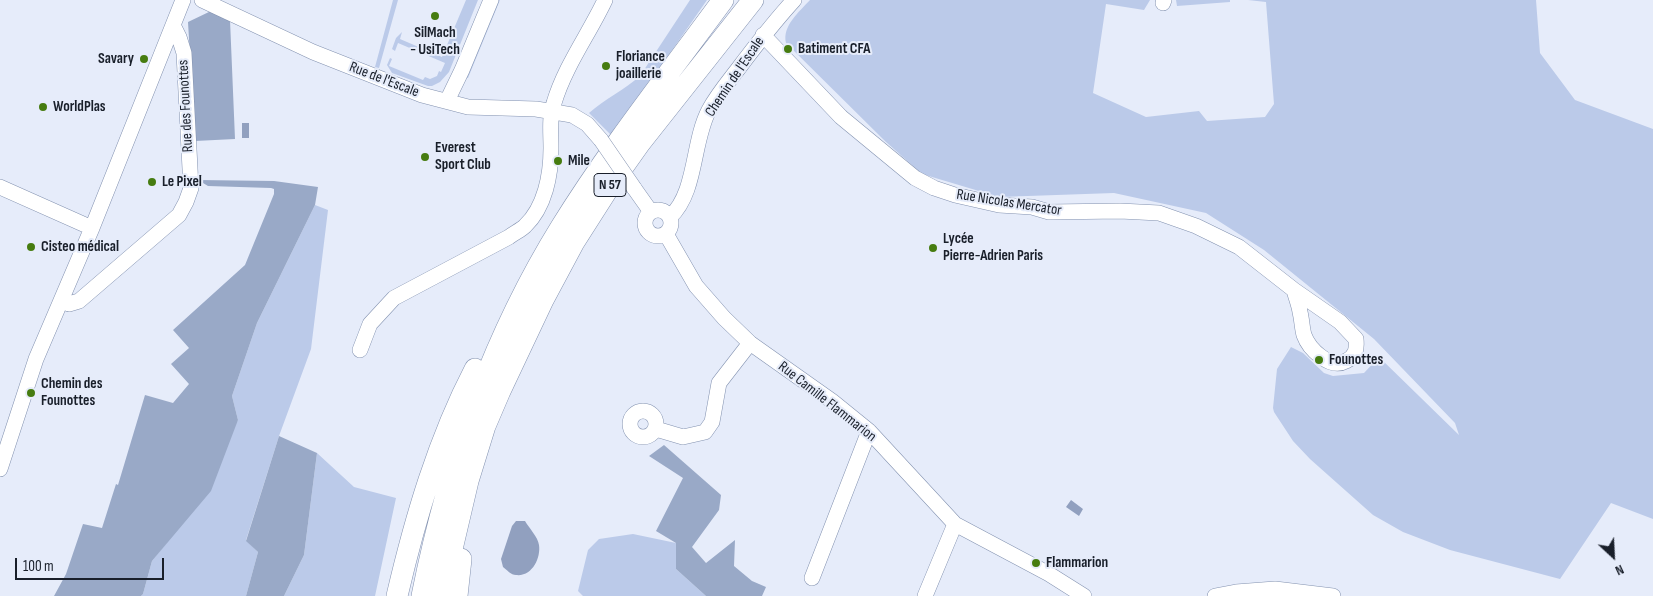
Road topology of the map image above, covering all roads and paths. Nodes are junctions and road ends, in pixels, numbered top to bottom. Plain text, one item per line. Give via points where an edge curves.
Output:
1 (183, 0) edge
2 (202, 0) edge
3 (491, 0) edge
4 (605, 0) edge
5 (723, 0) edge
6 (753, 0) edge
7 (794, 0) edge
8 (173, 25) junction
9 (764, 35) junction
10 (447, 102) junction
11 (552, 111) junction
12 (0, 187) edge
13 (651, 212) junction
14 (670, 216) junction
15 (92, 228) junction
16 (666, 234) junction
17 (538, 268) junction
18 (1294, 290) junction
19 (61, 301) junction
20 (750, 343) junction
21 (360, 350) dead end
22 (500, 391) junction
23 (656, 429) dead end
24 (869, 431) junction
25 (0, 469) edge
26 (955, 524) junction
27 (812, 578) dead end
28 (397, 596) edge
29 (422, 596) edge
30 (441, 596) edge
31 (457, 596) edge
32 (925, 596) edge
33 (1084, 596) edge
34 (1215, 596) edge
35 (1333, 596) edge

1 - 8 street, Rue des Founottes
2 - 10 street, Rue de l'Escale via 313,52
3 - 10 street
4 - 11 street via 563,80
5 - 17 highway, N 57 via 601,166
6 - 22 highway, N 57 via 640,143 606,192 569,250
7 - 9 street, Chemin de l'Escale
8 - 15 street, Rue des Founottes
8 - 19 street, Rue des Founottes via 184,53 191,188 186,202 178,215 79,300 70,304
9 - 14 street, Chemin de l'Escale via 709,110 686,191
9 - 18 street, Rue Nicolas Mercator via 841,117 915,178 934,188 999,205 1032,207 1049,212 1159,213 1196,226 1239,247
10 - 11 street, Rue de l'Escale via 468,107
11 - 13 street, Rue de l'Escale, bridge via 578,118 595,132
11 - 21 street via 547,185 539,208 525,226 394,298 370,324
12 - 15 street
13 - 14 street via 659,210
13 - 16 street via 645,223 648,231 654,236
14 - 16 street via 670,228
15 - 19 street, Rue des Founottes
16 - 20 street, Rue Camille Flammarion via 696,286
17 - 28 highway via 498,322 454,415 427,487
17 - 29 highway, N 57 via 497,350 461,443 439,519
18 - 18 street, Rue Nicolas Mercator via 1304,336 1310,344 1324,358 1336,364 1352,357 1357,347 1354,335
19 - 25 street, Rue des Founottes via 36,359
20 - 23 street via 719,383 712,422 705,432 682,437
20 - 24 street, Rue Camille Flammarion
22 - 30 highway, N 57 via 468,481
22 - 31 highway via 471,505
24 - 26 street, Rue Camille Flammarion
24 - 27 street
26 - 32 street
26 - 33 street, Rue Camille Flammarion
34 - 35 street via 1275,589

